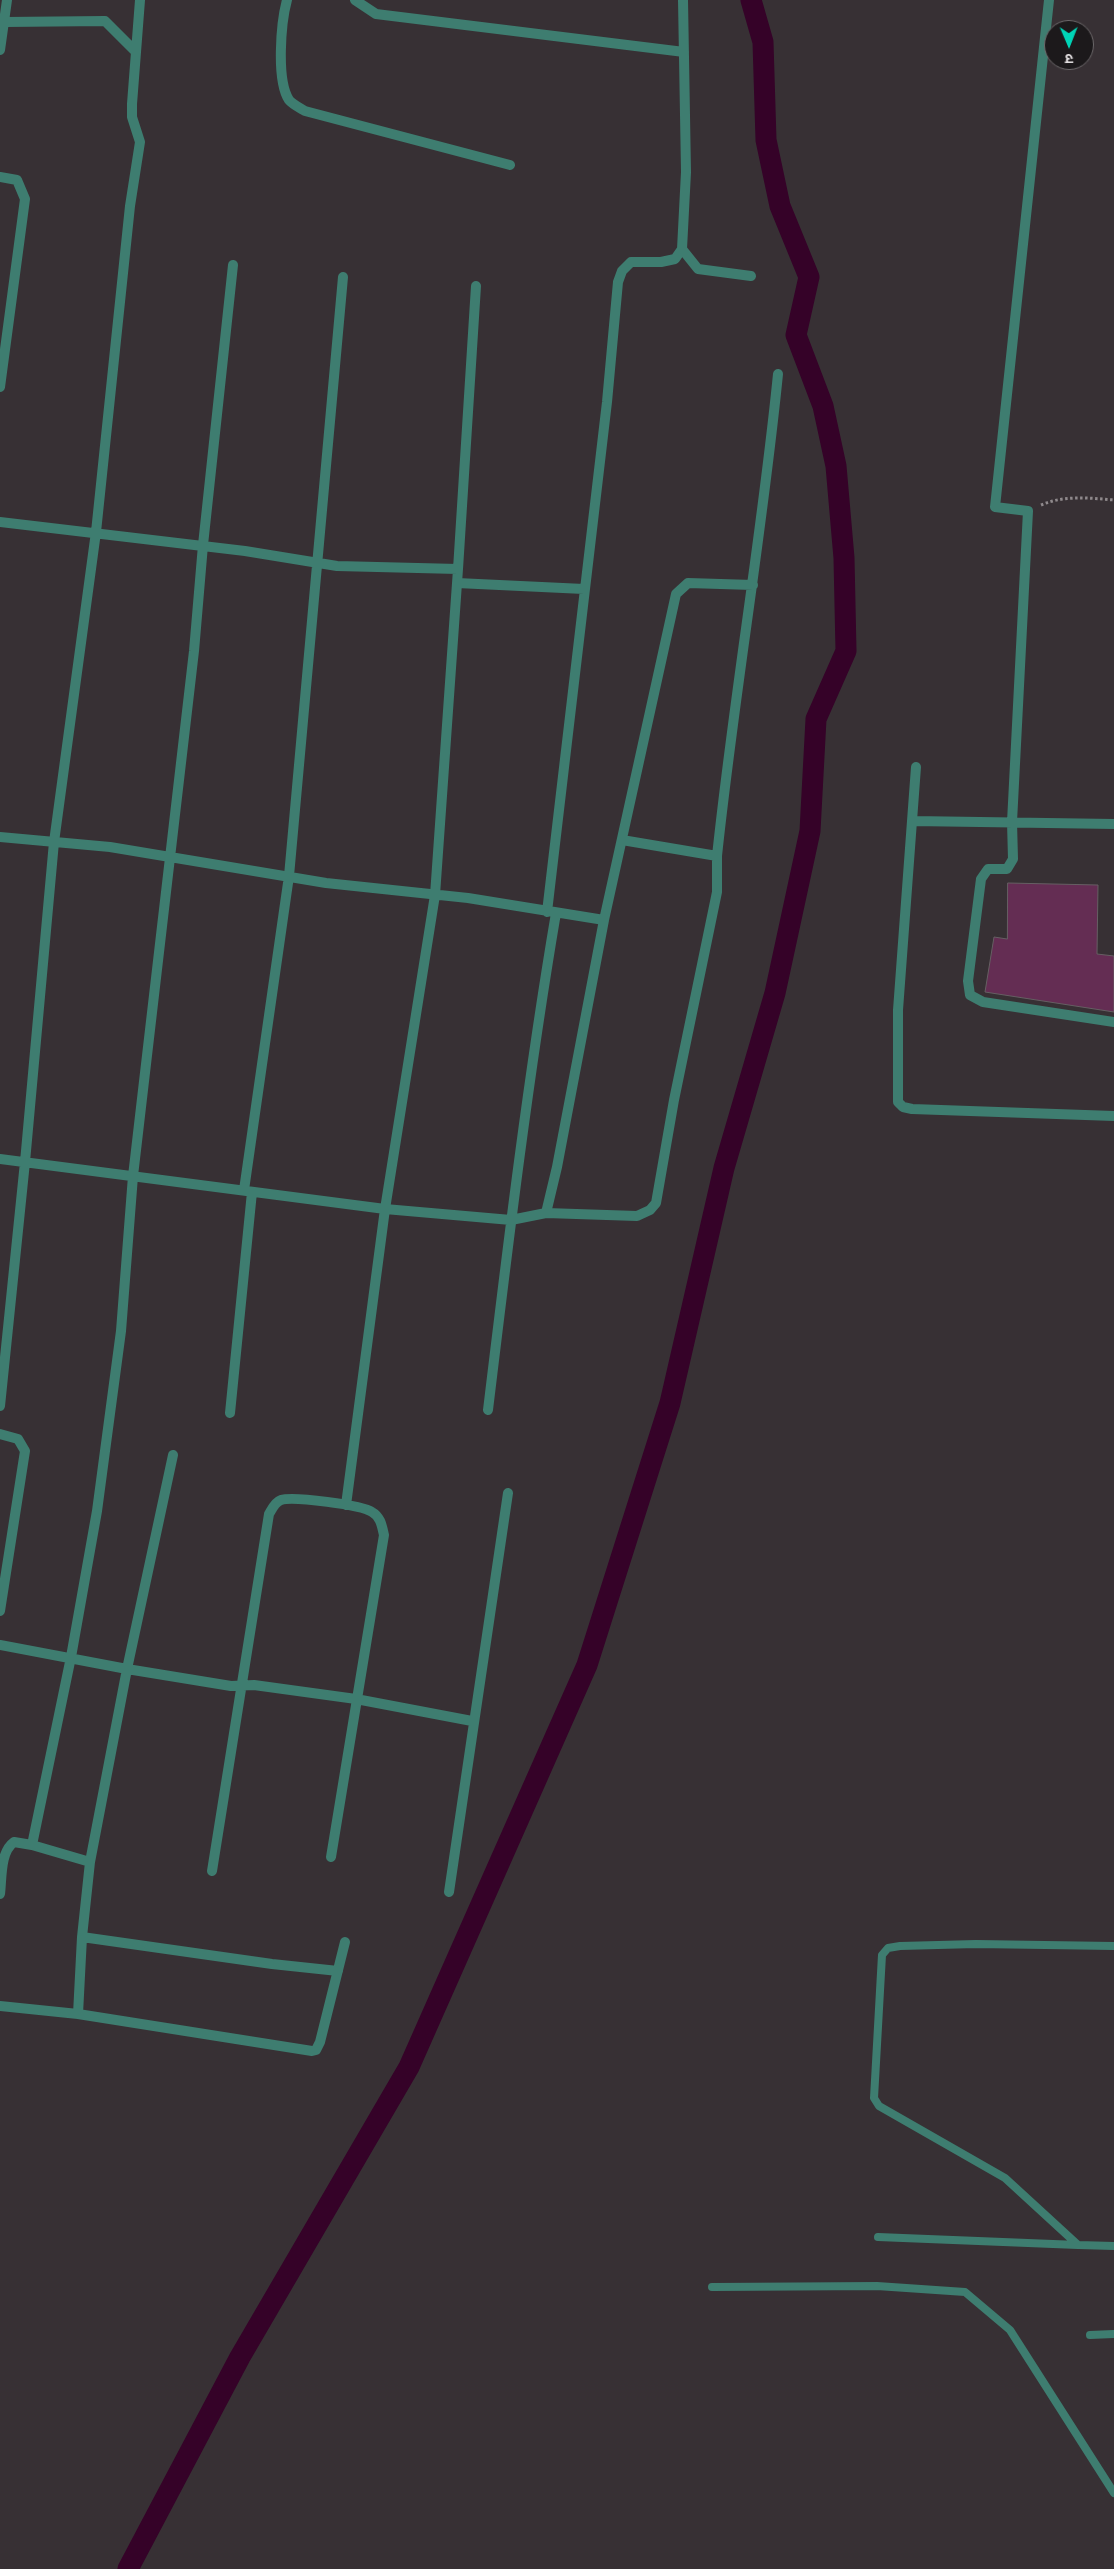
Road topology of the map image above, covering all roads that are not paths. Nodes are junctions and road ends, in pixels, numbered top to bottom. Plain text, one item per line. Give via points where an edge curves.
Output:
1 (7, 0) edge
2 (140, 0) edge
3 (287, 0) edge
4 (355, 0) edge
5 (683, 0) edge
6 (1049, 0) edge
7 (5, 22) junction
8 (0, 50) edge
9 (136, 52) junction
10 (684, 52) junction
11 (510, 165) dead end
12 (0, 177) edge
13 (682, 249) junction
14 (233, 265) dead end
15 (751, 276) dead end
16 (343, 277) dead end
17 (476, 286) dead end
18 (778, 374) dead end
19 (0, 388) edge
20 (0, 522) edge
21 (96, 532) junction
22 (203, 545) junction
23 (316, 562) junction
24 (458, 569) junction
25 (456, 583) junction
26 (752, 585) junction
27 (584, 589) junction
28 (916, 767) dead end
29 (914, 821) junction
30 (1012, 822) junction
31 (1114, 824) edge
32 (0, 837) edge
33 (622, 840) junction
34 (54, 842) junction
35 (717, 856) junction
36 (171, 857) junction
37 (289, 876) junction
38 (435, 895) junction
39 (552, 913) junction
40 (604, 920) junction
41 (1114, 1022) edge
42 (1114, 1116) edge
43 (0, 1159) edge
44 (26, 1162) junction
45 (133, 1176) junction
46 (248, 1191) junction
47 (385, 1208) junction
48 (546, 1213) junction
49 (510, 1220) junction
50 (0, 1406) edge
51 (488, 1410) dead end
52 (230, 1413) dead end
53 (0, 1434) edge
54 (173, 1456) dead end
55 (508, 1493) dead end
56 (346, 1505) junction
57 (0, 1611) edge
58 (0, 1645) edge
59 (71, 1657) junction
60 (127, 1670) junction
61 (242, 1687) junction
62 (356, 1699) junction
63 (472, 1721) junction
64 (0, 1841) edge
65 (14, 1842) junction
66 (32, 1845) junction
67 (331, 1857) dead end
68 (90, 1862) junction
69 (212, 1871) dead end
70 (449, 1892) dead end
71 (0, 1894) edge
72 (82, 1937) junction
73 (346, 1942) dead end
74 (1114, 1946) edge
75 (338, 1971) junction
76 (0, 2006) edge
77 (78, 2014) junction
78 (878, 2237) dead end
79 (1078, 2245) junction
80 (1114, 2246) edge
81 (712, 2287) dead end
82 (1114, 2334) edge
83 (1090, 2335) dead end
84 (1114, 2493) edge

1 - 7 street
2 - 9 street
3 - 11 street via 280,47 282,76 289,100 305,111
4 - 10 street via 376,14
5 - 10 street
6 - 30 street via 995,507 1028,511
7 - 8 street
7 - 9 street via 105,20
9 - 21 street via 132,117 140,142 130,206
10 - 13 street via 686,172
12 - 19 street via 17,180 25,199
13 - 15 street via 698,269
13 - 27 street via 675,259 631,262 622,271 618,282 614,342
14 - 22 street
16 - 23 street
17 - 24 street
18 - 26 street
20 - 21 street
21 - 22 street
21 - 34 street
22 - 23 street
22 - 36 street
23 - 24 street via 337,566
23 - 37 street
24 - 25 street
25 - 27 street
25 - 38 street
26 - 33 street via 688,584 676,594
26 - 35 street
27 - 39 street
28 - 29 street
29 - 30 street
29 - 42 street via 898,1010 898,1102 912,1109
30 - 31 street
30 - 41 street via 1013,859 1007,869 988,869 981,879 968,981 970,995 983,1002
32 - 34 street
33 - 35 street
33 - 40 street
34 - 36 street
34 - 44 street
35 - 48 street via 717,892 656,1203 638,1216
36 - 37 street
36 - 45 street
37 - 38 street
37 - 46 street
38 - 39 street
38 - 47 street
39 - 40 street
39 - 49 street
40 - 48 street
43 - 44 street
44 - 45 street
44 - 50 street
45 - 46 street
45 - 59 street via 120,1341 97,1511
46 - 47 street
46 - 52 street
47 - 49 street
47 - 56 street
48 - 49 street
49 - 51 street
53 - 57 street via 18,1439 25,1451
54 - 60 street
55 - 63 street
56 - 61 street via 291,1498 280,1500 269,1514
56 - 62 street via 372,1512 380,1521 384,1535
58 - 59 street
59 - 60 street
59 - 66 street
60 - 61 street
60 - 68 street
61 - 62 street via 254,1685
61 - 69 street
62 - 63 street
62 - 67 street
63 - 70 street
64 - 65 street
65 - 66 street
65 - 71 street via 5,1853
66 - 68 street
68 - 72 street
72 - 75 street
72 - 77 street
73 - 75 street
74 - 79 lane via 900,1946 888,1948 882,1955 880,1966 874,2098 879,2106 1004,2178
75 - 77 street via 320,2042 312,2051
76 - 77 street
78 - 79 lane
79 - 80 lane
81 - 84 lane via 877,2286 965,2292 1010,2330
82 - 83 lane

